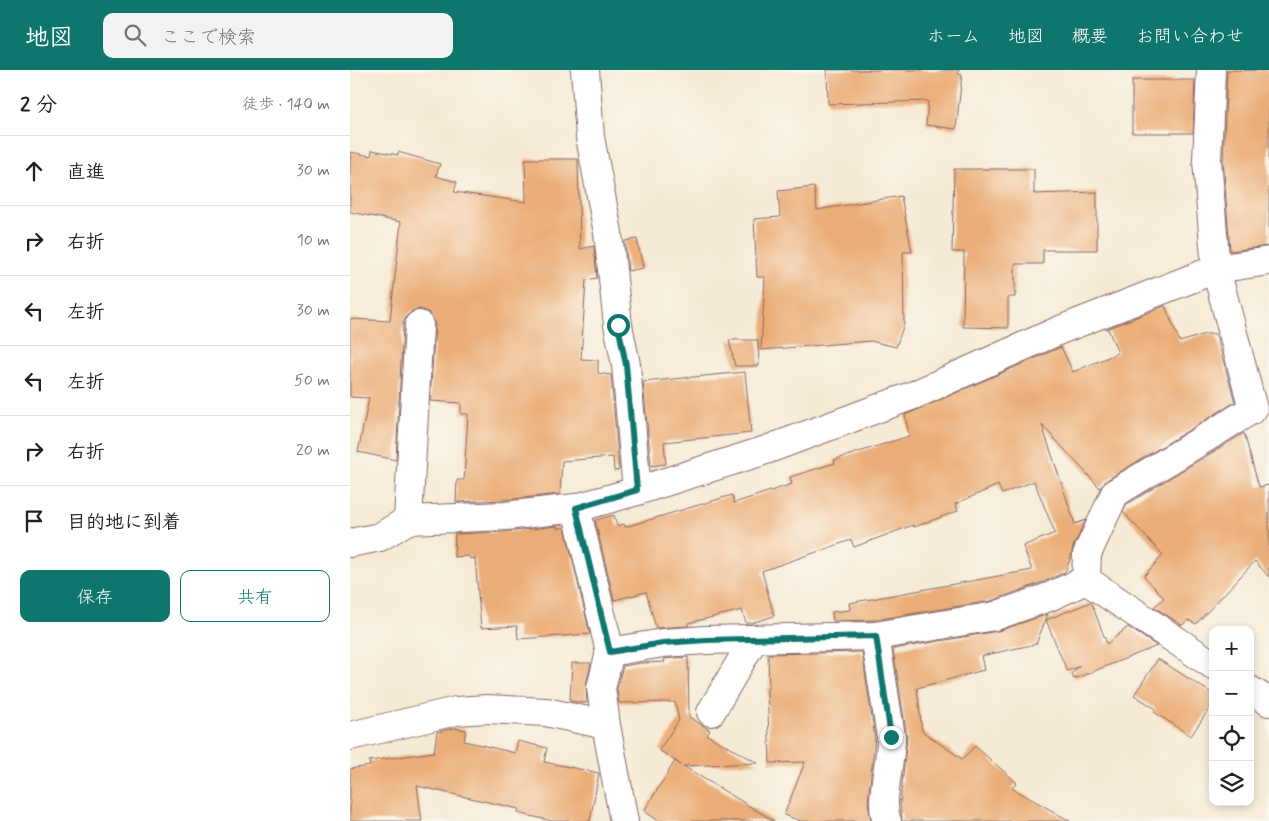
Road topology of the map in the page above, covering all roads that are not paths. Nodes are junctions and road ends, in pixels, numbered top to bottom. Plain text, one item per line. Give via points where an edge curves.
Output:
1 (585, 70) edge
2 (1211, 70) edge
3 (1269, 261) edge
4 (1216, 269) junction
5 (419, 325) dead end
6 (1261, 412) edge
7 (637, 490) junction
8 (576, 508) junction
9 (408, 520) junction
10 (350, 543) edge
11 (1086, 580) junction
12 (876, 636) junction
13 (754, 639) junction
14 (610, 652) junction
15 (1209, 662) edge
16 (1254, 693) edge
17 (1269, 702) edge
18 (711, 712) dead end
19 (606, 726) junction
20 (350, 736) edge
21 (624, 821) edge
22 (887, 821) edge

1 - 7 street via 590,137 608,233 618,325 626,365
2 - 4 street via 1207,160
3 - 4 street
4 - 6 street
4 - 7 street via 1060,330 914,395 766,450
5 - 9 street
6 - 11 street via 1114,493 1087,554
7 - 8 street
8 - 9 street via 505,516
8 - 14 street
9 - 10 street via 380,537
11 - 12 street via 995,616
11 - 15 street
12 - 13 street
12 - 22 street via 891,737 884,800
13 - 14 street via 663,643
13 - 18 street
14 - 19 street via 602,688
16 - 17 street
19 - 20 street via 546,712 487,709 456,711
19 - 21 street

